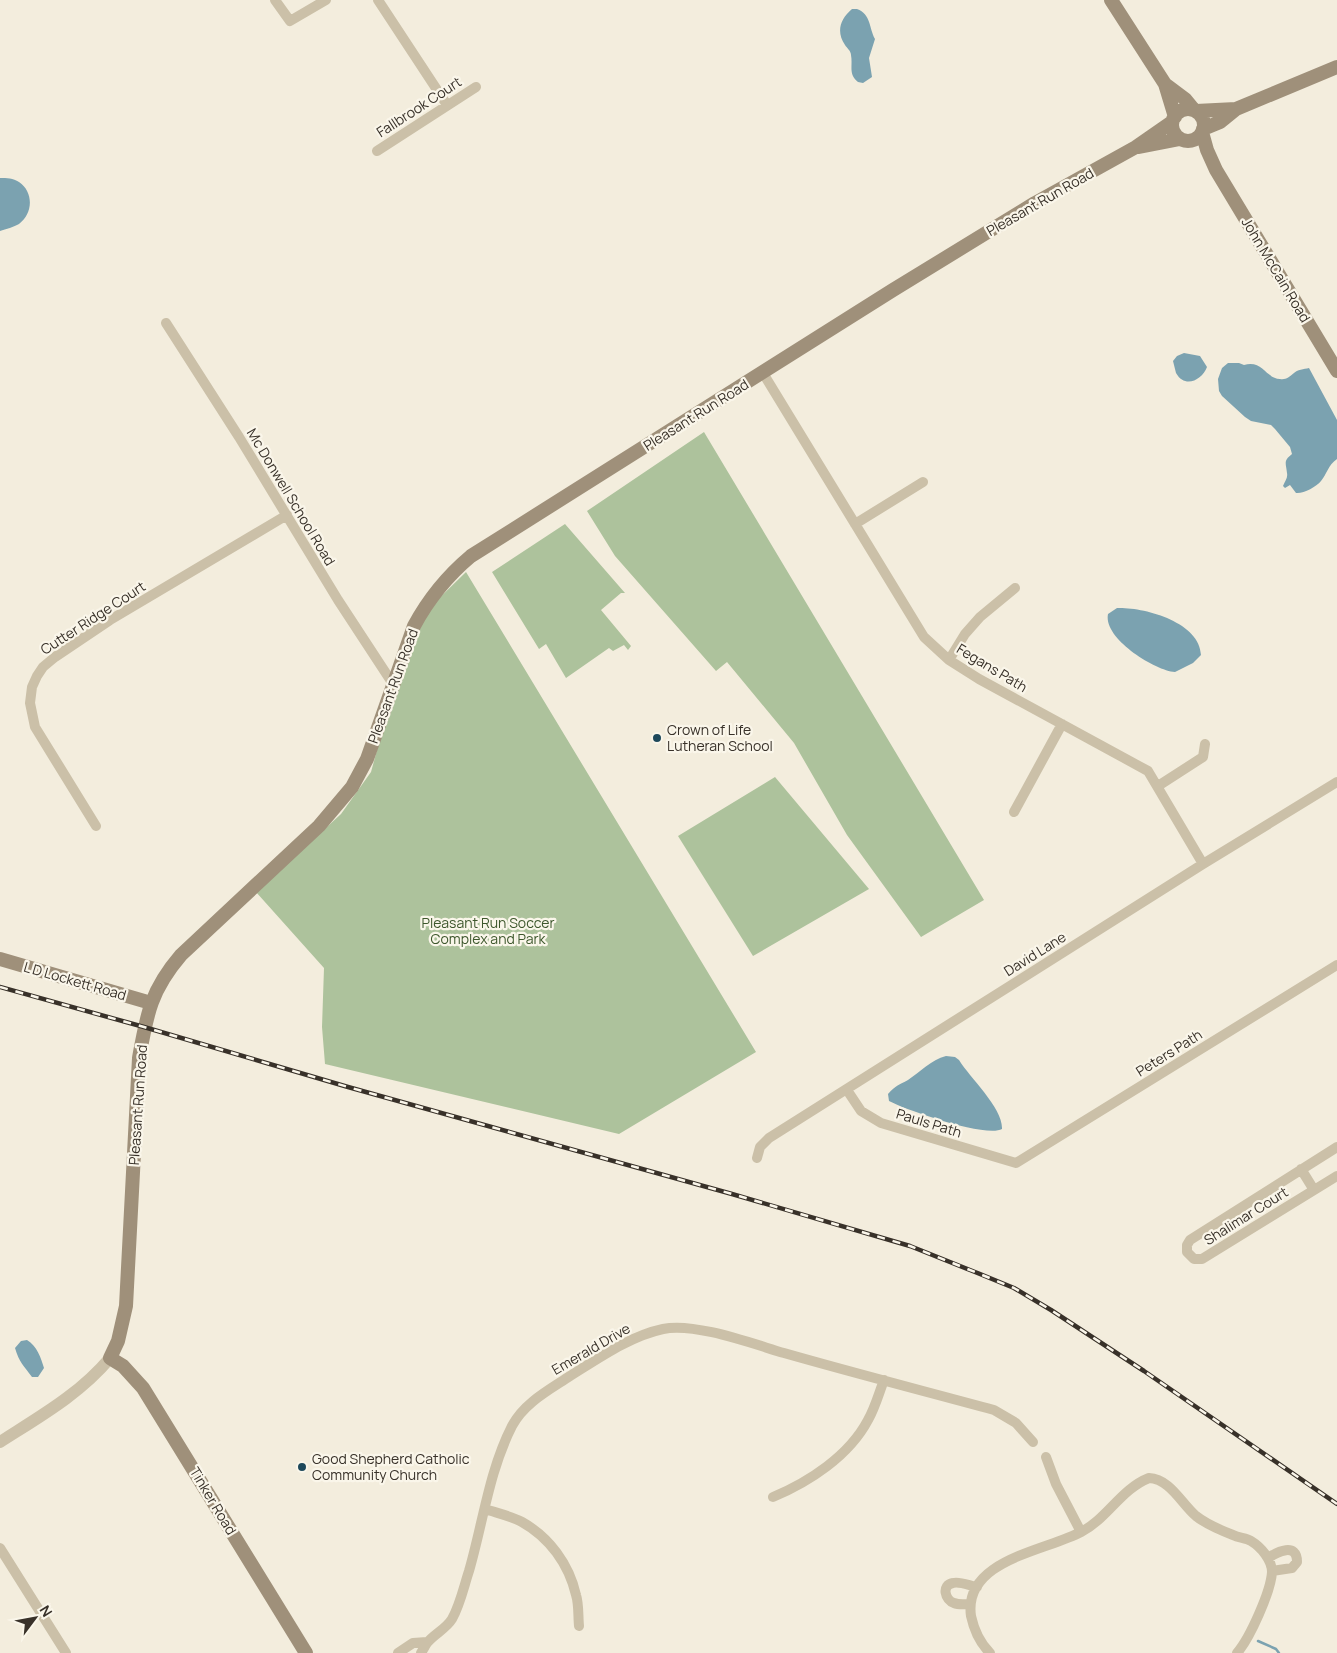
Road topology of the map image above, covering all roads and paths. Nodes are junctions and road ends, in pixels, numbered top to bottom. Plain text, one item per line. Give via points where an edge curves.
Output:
1 (275, 0) edge
2 (326, 0) edge
3 (378, 0) edge
4 (1111, 0) edge
5 (1337, 67) edge
6 (1165, 84) junction
7 (476, 86) dead end
8 (1184, 99) junction
9 (447, 105) junction
10 (1236, 109) junction
11 (1195, 110) junction
12 (1213, 110) junction
13 (1174, 119) junction
14 (1203, 130) junction
15 (1182, 142) junction
16 (1136, 147) junction
17 (377, 151) dead end
18 (1216, 170) junction
19 (166, 323) dead end
20 (1337, 371) edge
21 (763, 373) junction
22 (923, 482) dead end
23 (287, 515) junction
24 (855, 524) junction
25 (1015, 588) dead end
26 (949, 660) junction
27 (393, 684) junction
28 (1062, 724) junction
29 (1205, 744) dead end
30 (1337, 782) edge
31 (1158, 786) junction
32 (1014, 812) dead end
33 (96, 826) dead end
34 (1203, 864) junction
35 (0, 960) edge
36 (1337, 965) edge
37 (151, 1002) junction
38 (846, 1090) junction
39 (1337, 1146) edge
40 (757, 1158) dead end
41 (1016, 1164) joint
42 (1301, 1169) junction
43 (1337, 1176) edge
44 (1314, 1190) junction
45 (110, 1358) junction
46 (884, 1380) junction
47 (0, 1442) edge
48 (1033, 1442) dead end
49 (1046, 1457) dead end
50 (773, 1497) dead end
51 (485, 1509) junction
52 (1080, 1532) junction
53 (0, 1548) edge
54 (1268, 1558) junction
55 (1272, 1571) junction
56 (977, 1588) junction
57 (970, 1604) junction
58 (579, 1626) dead end
59 (428, 1642) junction
60 (66, 1653) edge
61 (306, 1653) edge
62 (398, 1653) edge
63 (421, 1653) edge
64 (990, 1653) edge
65 (1237, 1653) edge

1 - 2 street via 290,21
3 - 9 street
4 - 6 main road
5 - 10 main road
6 - 8 main road
6 - 13 main road
7 - 9 street, Fallbrook Court
8 - 11 main road
8 - 12 main road
9 - 17 street, Fallbrook Court
10 - 12 main road
10 - 14 main road
11 - 12 main road
11 - 13 main road via 1181,110
11 - 14 main road via 1202,117
13 - 15 main road via 1175,132
13 - 16 main road, Pleasant Run Road
14 - 15 main road via 1196,138
14 - 18 main road, John McCain Road
15 - 16 main road, Pleasant Run Road
15 - 18 main road, John McCain Road
16 - 21 main road, Pleasant Run Road via 1034,203
18 - 20 main road, John McCain Road
19 - 23 street, Mc Donwell School Road
21 - 24 street, Fegans Path
21 - 27 main road, Pleasant Run Road via 471,556 444,581 423,610 408,640
22 - 24 street
23 - 27 street, Mc Donwell School Road
23 - 33 street, Cutter Ridge Court via 110,620 55,657 37,676 30,703 35,726
24 - 26 street, Fegans Path via 924,637
25 - 26 street via 980,617
26 - 28 street, Fegans Path
27 - 37 main road, Pleasant Run Road via 367,759 352,787 319,826 181,955 168,970
28 - 31 street, Fegans Path via 1148,771
28 - 32 street
29 - 31 street via 1203,757
30 - 34 street, David Lane
31 - 34 street, Fegans Path
34 - 38 street, David Lane
35 - 37 main road, L D Lockett Road
36 - 41 street, Peters Path
37 - 45 main road, Pleasant Run Road via 139,1058 126,1306 118,1341
38 - 40 street, David Lane via 769,1138 760,1147
38 - 41 street, Pauls Path via 861,1111 881,1123
39 - 42 street, Shalimar Court
42 - 44 street
42 - 44 street, Shalimar Court via 1190,1240 1187,1252 1194,1259 1202,1259
43 - 44 street, Shalimar Court
45 - 47 street, Pleasant Run Road via 88,1382
45 - 61 main road, Tinker Road via 123,1366 143,1388
46 - 48 street, Emerald Drive via 994,1410 1016,1424
46 - 50 street via 868,1420 842,1453 792,1489
46 - 51 street, Emerald Drive via 695,1329 664,1328 642,1335 600,1357 540,1396 519,1416 497,1458
49 - 52 street
51 - 58 street via 521,1521 543,1536 564,1564 574,1588
51 - 59 street, Emerald Drive via 453,1618
52 - 54 street via 1104,1515 1128,1490 1142,1480 1155,1478 1196,1516 1251,1541
52 - 56 street via 996,1566
53 - 60 street
54 - 55 street
54 - 55 street via 1283,1550 1293,1552 1298,1558 1292,1568
55 - 65 street via 1269,1588 1256,1619
56 - 57 street
56 - 57 street via 953,1582 946,1589 947,1600
57 - 64 street via 976,1634
59 - 62 street, Emerald Drive via 413,1644
59 - 63 street, Emerald Drive

